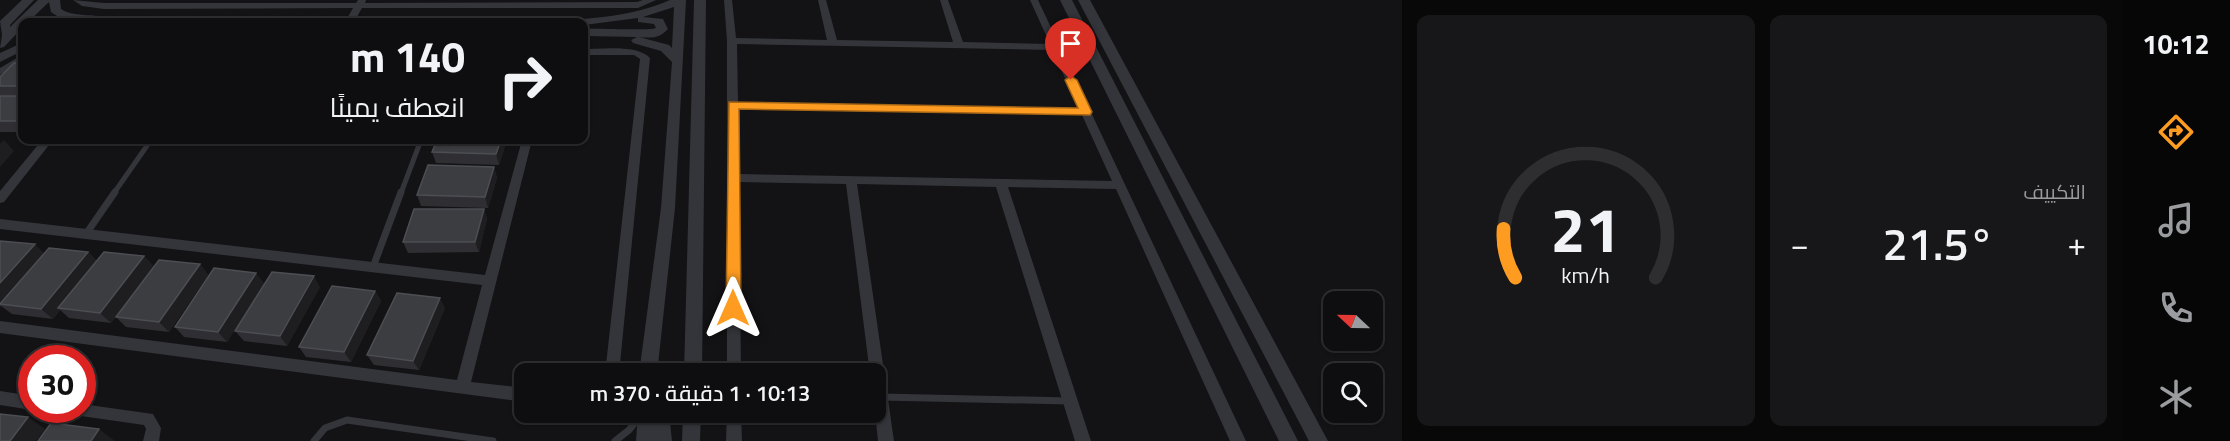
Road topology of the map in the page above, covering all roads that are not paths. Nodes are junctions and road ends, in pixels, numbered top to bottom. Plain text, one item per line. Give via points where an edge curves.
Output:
1 (15, 0) edge
2 (28, 0) edge
3 (44, 0) edge
4 (54, 0) edge
5 (69, 0) edge
6 (78, 0) edge
7 (644, 0) edge
8 (652, 0) edge
9 (679, 0) edge
10 (700, 0) edge
11 (728, 0) edge
12 (822, 0) edge
13 (944, 0) edge
14 (1034, 0) edge
15 (1066, 0) edge
16 (1084, 0) edge
17 (559, 2) edge
18 (159, 3) edge
19 (361, 3) edge
20 (622, 5) junction
21 (104, 6) junction
22 (29, 18) edge
23 (80, 18) edge
24 (352, 18) edge
25 (560, 18) edge
26 (588, 20) edge
27 (588, 23) edge
28 (3, 26) edge
29 (18, 27) edge
30 (588, 33) edge
31 (588, 34) edge
32 (732, 41) junction
33 (833, 43) junction
34 (0, 44) edge
35 (959, 45) junction
36 (1056, 47) junction
37 (18, 49) edge
38 (588, 52) edge
39 (0, 58) edge
40 (678, 60) junction
41 (18, 61) edge
42 (0, 72) edge
43 (733, 105) junction
44 (1086, 112) junction
45 (45, 144) edge
46 (148, 144) edge
47 (419, 144) edge
48 (526, 144) edge
49 (733, 178) junction
50 (851, 180) junction
51 (1001, 183) junction
52 (1119, 185) junction
53 (0, 199) edge
54 (0, 224) edge
55 (86, 234) junction
56 (373, 267) junction
57 (490, 281) junction
58 (0, 327) edge
59 (613, 363) edge
60 (650, 363) edge
61 (693, 363) edge
62 (734, 363) edge
63 (875, 363) edge
64 (462, 387) junction
65 (514, 394) edge
66 (886, 397) edge
67 (0, 398) edge
68 (18, 401) edge
69 (1070, 401) junction
70 (96, 412) edge
71 (635, 423) edge
72 (645, 423) edge
73 (661, 423) edge
74 (692, 423) edge
75 (734, 423) edge
76 (884, 423) edge
77 (151, 441) edge
78 (314, 441) edge
79 (493, 441) edge
80 (615, 441) edge
81 (645, 441) edge
82 (663, 441) edge
83 (691, 441) edge
84 (734, 441) edge
85 (886, 441) edge
86 (1083, 441) edge
87 (1238, 441) edge
88 (1288, 441) edge
89 (1319, 441) edge

1 - 28 street
2 - 28 street
3 - 22 street
4 - 23 street via 55,10 61,15
5 - 21 street via 81,8
6 - 21 street
7 - 20 street
8 - 20 street via 643,5
9 - 26 street via 639,15
9 - 40 street
10 - 61 street
11 - 32 street
12 - 33 street
13 - 35 street
14 - 36 street
15 - 88 street
16 - 89 street
17 - 19 street
17 - 20 street
17 - 25 street
18 - 19 street
18 - 21 street
19 - 24 street
27 - 30 street via 650,19 662,27 652,36
28 - 29 street
28 - 34 street
31 - 40 street via 654,44
32 - 33 street
32 - 43 street
33 - 35 street
35 - 36 street
36 - 44 street
37 - 39 street
38 - 59 street via 634,52 645,58
40 - 60 street via 668,208
41 - 42 street
43 - 44 street
43 - 49 street
44 - 52 street
45 - 53 street
46 - 55 lane
47 - 56 lane
48 - 57 street
49 - 50 street
49 - 62 street
50 - 51 street
50 - 63 street
51 - 52 street
51 - 69 street
52 - 87 street
54 - 55 street
55 - 56 street
56 - 57 street
57 - 64 street
58 - 64 street
64 - 65 street
66 - 69 lane
67 - 68 street
69 - 86 street
70 - 77 street via 148,419 154,428
71 - 80 lane
72 - 81 street
73 - 82 street
74 - 83 street
75 - 84 street
76 - 85 street
78 - 79 lane via 325,428 346,420

